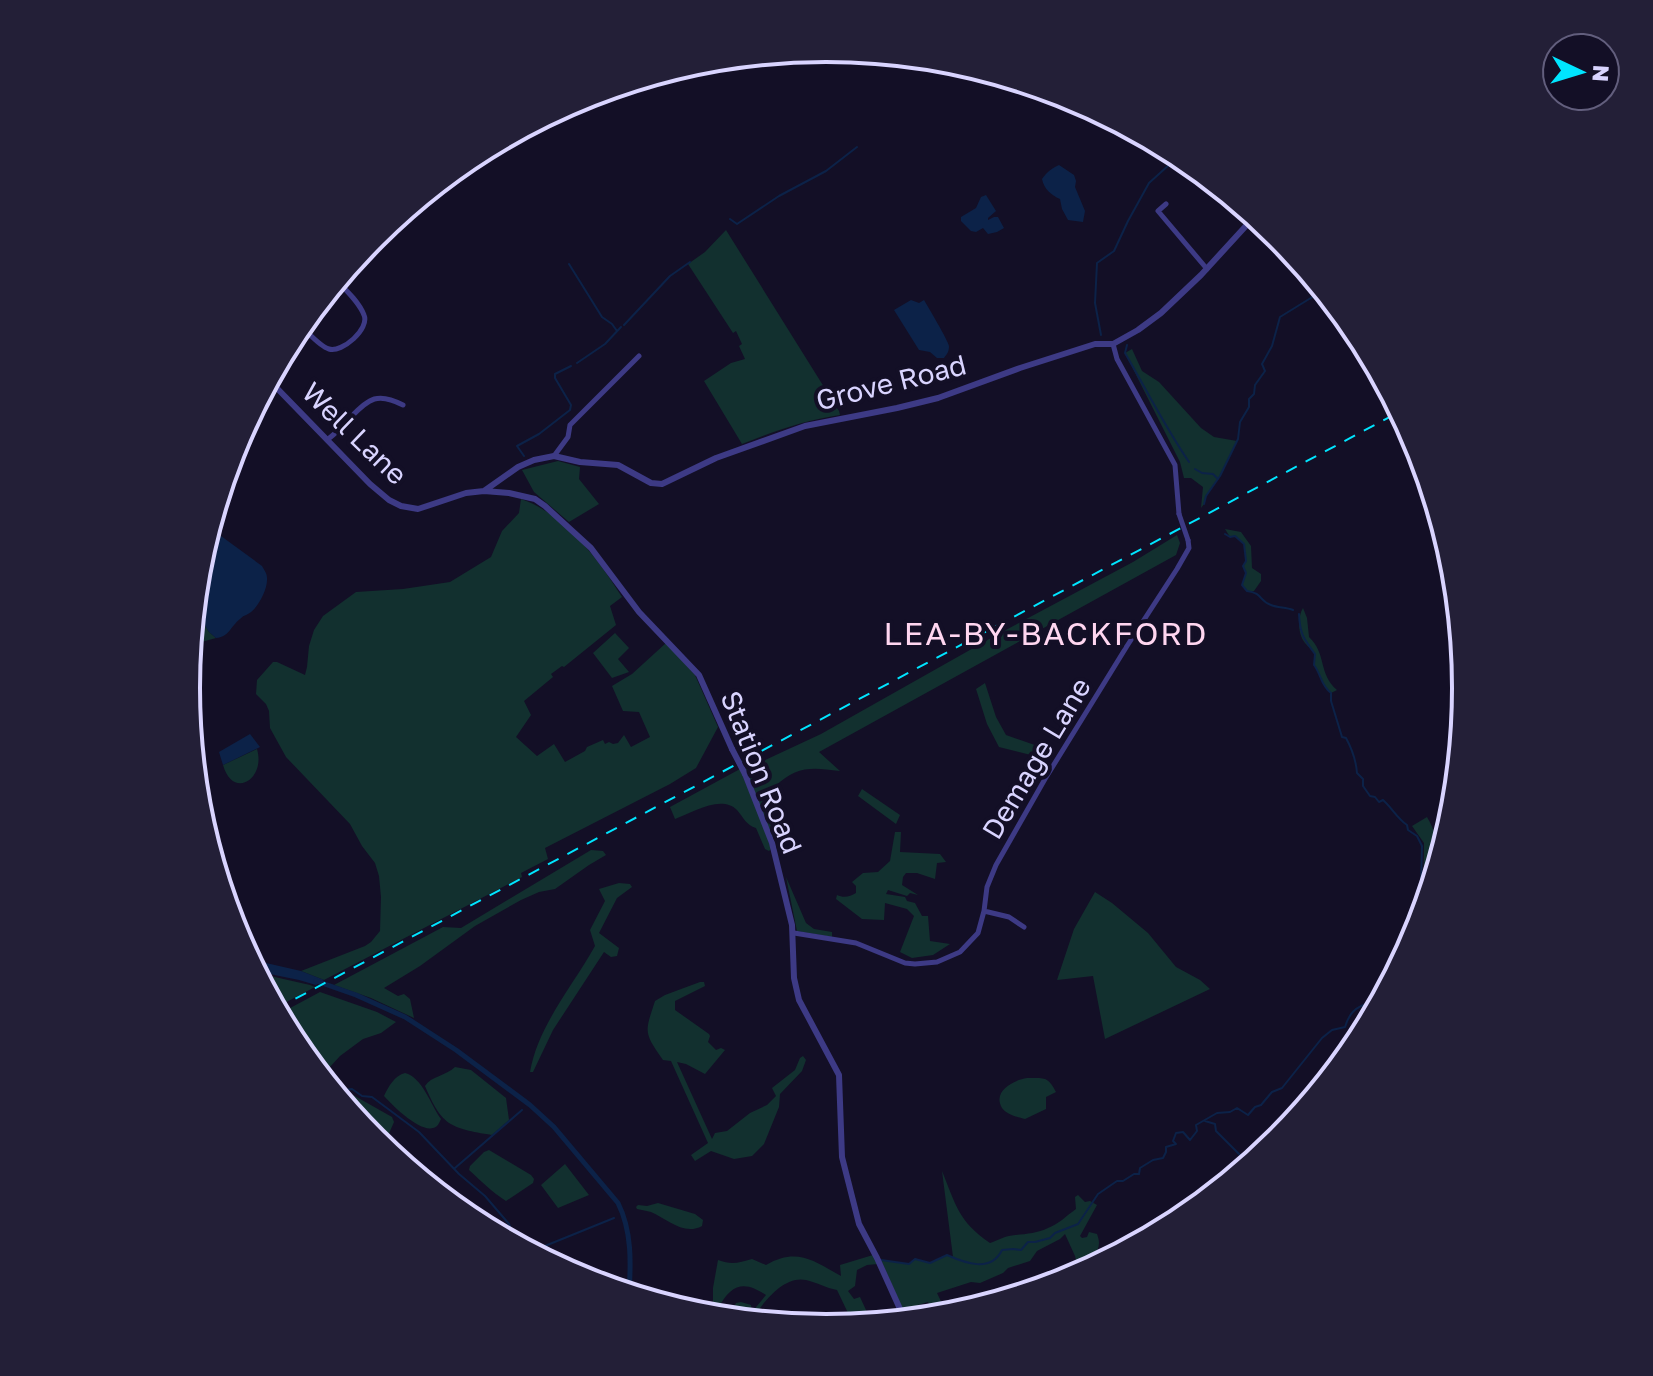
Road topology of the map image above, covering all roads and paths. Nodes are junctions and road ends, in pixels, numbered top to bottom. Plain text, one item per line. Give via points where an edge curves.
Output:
1 (1166, 204) dead end
2 (1247, 225) edge
3 (1207, 269) junction
4 (344, 290) edge
5 (310, 334) edge
6 (1113, 344) junction
7 (639, 356) dead end
8 (277, 388) edge
9 (403, 405) dead end
10 (327, 440) junction
11 (554, 456) junction
12 (503, 477) junction
13 (484, 491) junction
14 (509, 493) junction
15 (984, 911) junction
16 (1024, 927) dead end
17 (794, 933) junction
18 (900, 1310) edge

1 - 3 street via 1158,211
2 - 3 street, Grove Road
3 - 6 street, Grove Road via 1161,313
4 - 5 street via 363,312 364,328 332,350
6 - 11 street, Grove Road via 1095,344 938,398 805,426 662,484 618,465
6 - 15 street, Demage Lane, bridge via 1175,465 1179,514 1189,548 1003,852 987,887
7 - 11 street via 570,425
8 - 10 street, Well Lane
9 - 10 street via 373,398
10 - 13 street, Well Lane via 370,484 401,506 418,509
11 - 12 street, Grove Road
12 - 13 street, Grove Road
12 - 14 street
13 - 14 street, Well Lane
14 - 17 street, Station Road, bridge via 535,499 591,548 639,612 699,675 772,843
15 - 16 street
15 - 17 street, Demage Lane via 978,933 960,952 937,962 905,963 856,943
17 - 18 street, Station Road via 799,1000 839,1075 842,1157 852,1202

